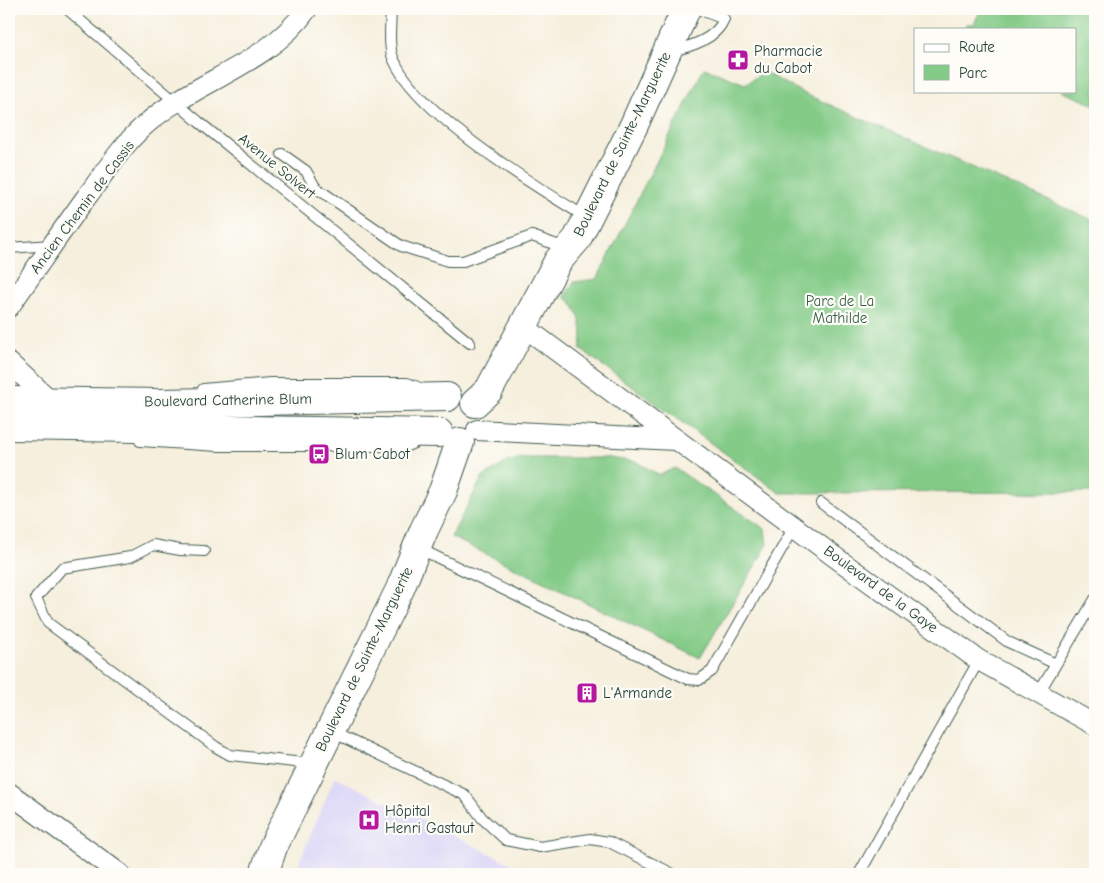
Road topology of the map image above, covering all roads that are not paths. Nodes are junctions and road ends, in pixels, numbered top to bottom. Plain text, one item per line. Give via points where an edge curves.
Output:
1 (67, 9) edge
2 (391, 9) edge
3 (686, 9) edge
4 (698, 9) edge
5 (304, 10) edge
6 (666, 53) junction
7 (175, 101) junction
8 (282, 154) dead end
9 (587, 218) junction
10 (52, 245) junction
11 (9, 248) edge
12 (569, 250) junction
13 (9, 307) edge
14 (523, 326) junction
15 (470, 344) dead end
16 (9, 362) edge
17 (163, 392) dead end
18 (49, 393) junction
19 (14, 395) edge
20 (447, 397) junction
21 (475, 404) junction
22 (9, 426) edge
23 (9, 434) edge
24 (459, 435) junction
25 (89, 438) dead end
26 (676, 440) junction
27 (129, 441) dead end
28 (821, 503) dead end
29 (794, 527) junction
30 (417, 548) junction
31 (204, 550) dead end
32 (1095, 599) edge
33 (979, 660) junction
34 (1056, 664) junction
35 (1038, 694) junction
36 (1095, 725) edge
37 (330, 731) junction
38 (314, 764) junction
39 (9, 793) edge
40 (120, 874) edge
41 (264, 874) edge
42 (673, 874) edge
43 (859, 874) edge

1 - 7 lane, Avenue Solvert
2 - 9 lane via 392,54 408,82 441,118
3 - 6 street, Boulevard de Sainte-Marguerite
4 - 6 lane via 724,18 720,29 696,44
5 - 7 street, Ancien Chemin de Cassis via 258,55
6 - 9 street, Boulevard de Sainte-Marguerite
7 - 10 street, Ancien Chemin de Cassis via 144,126 114,159
7 - 15 lane, Avenue Solvert
8 - 12 lane via 306,171 315,187 401,246 448,261 464,261 532,236
9 - 12 street, Boulevard de Sainte-Marguerite
10 - 11 lane
10 - 13 street, Ancien Chemin de Cassis
12 - 14 street, Boulevard de Sainte-Marguerite via 558,261
14 - 21 street, Boulevard de Sainte-Marguerite via 489,390
14 - 26 street, Boulevard de la Gaye
16 - 18 street
17 - 20 lane via 270,383 407,383
18 - 19 street, Boulevard Catherine Blum
18 - 20 street, Boulevard Catherine Blum via 161,403
20 - 21 street via 467,397
20 - 24 street via 434,413 434,424
21 - 24 street via 481,420
22 - 24 street, Boulevard Catherine Blum
23 - 25 lane
24 - 26 street
24 - 27 lane via 407,446 218,446
24 - 30 street, Boulevard de Sainte-Marguerite via 443,491
26 - 29 street, Boulevard de la Gaye
28 - 34 lane via 1008,642
29 - 30 lane via 712,671 699,680 688,679
29 - 33 street, Boulevard de la Gaye
30 - 37 street, Boulevard de Sainte-Marguerite
31 - 38 lane via 153,545 130,557 62,568 36,598 48,623 216,747 230,755
32 - 34 lane
33 - 35 street, Boulevard de la Gaye
33 - 43 lane
34 - 35 lane
35 - 36 street, Boulevard de la Gaye
37 - 38 street, Boulevard de Sainte-Marguerite
37 - 42 lane via 466,795 482,818 506,840 540,847 590,839 609,842
38 - 41 street, Boulevard de Sainte-Marguerite via 273,847
39 - 40 street

